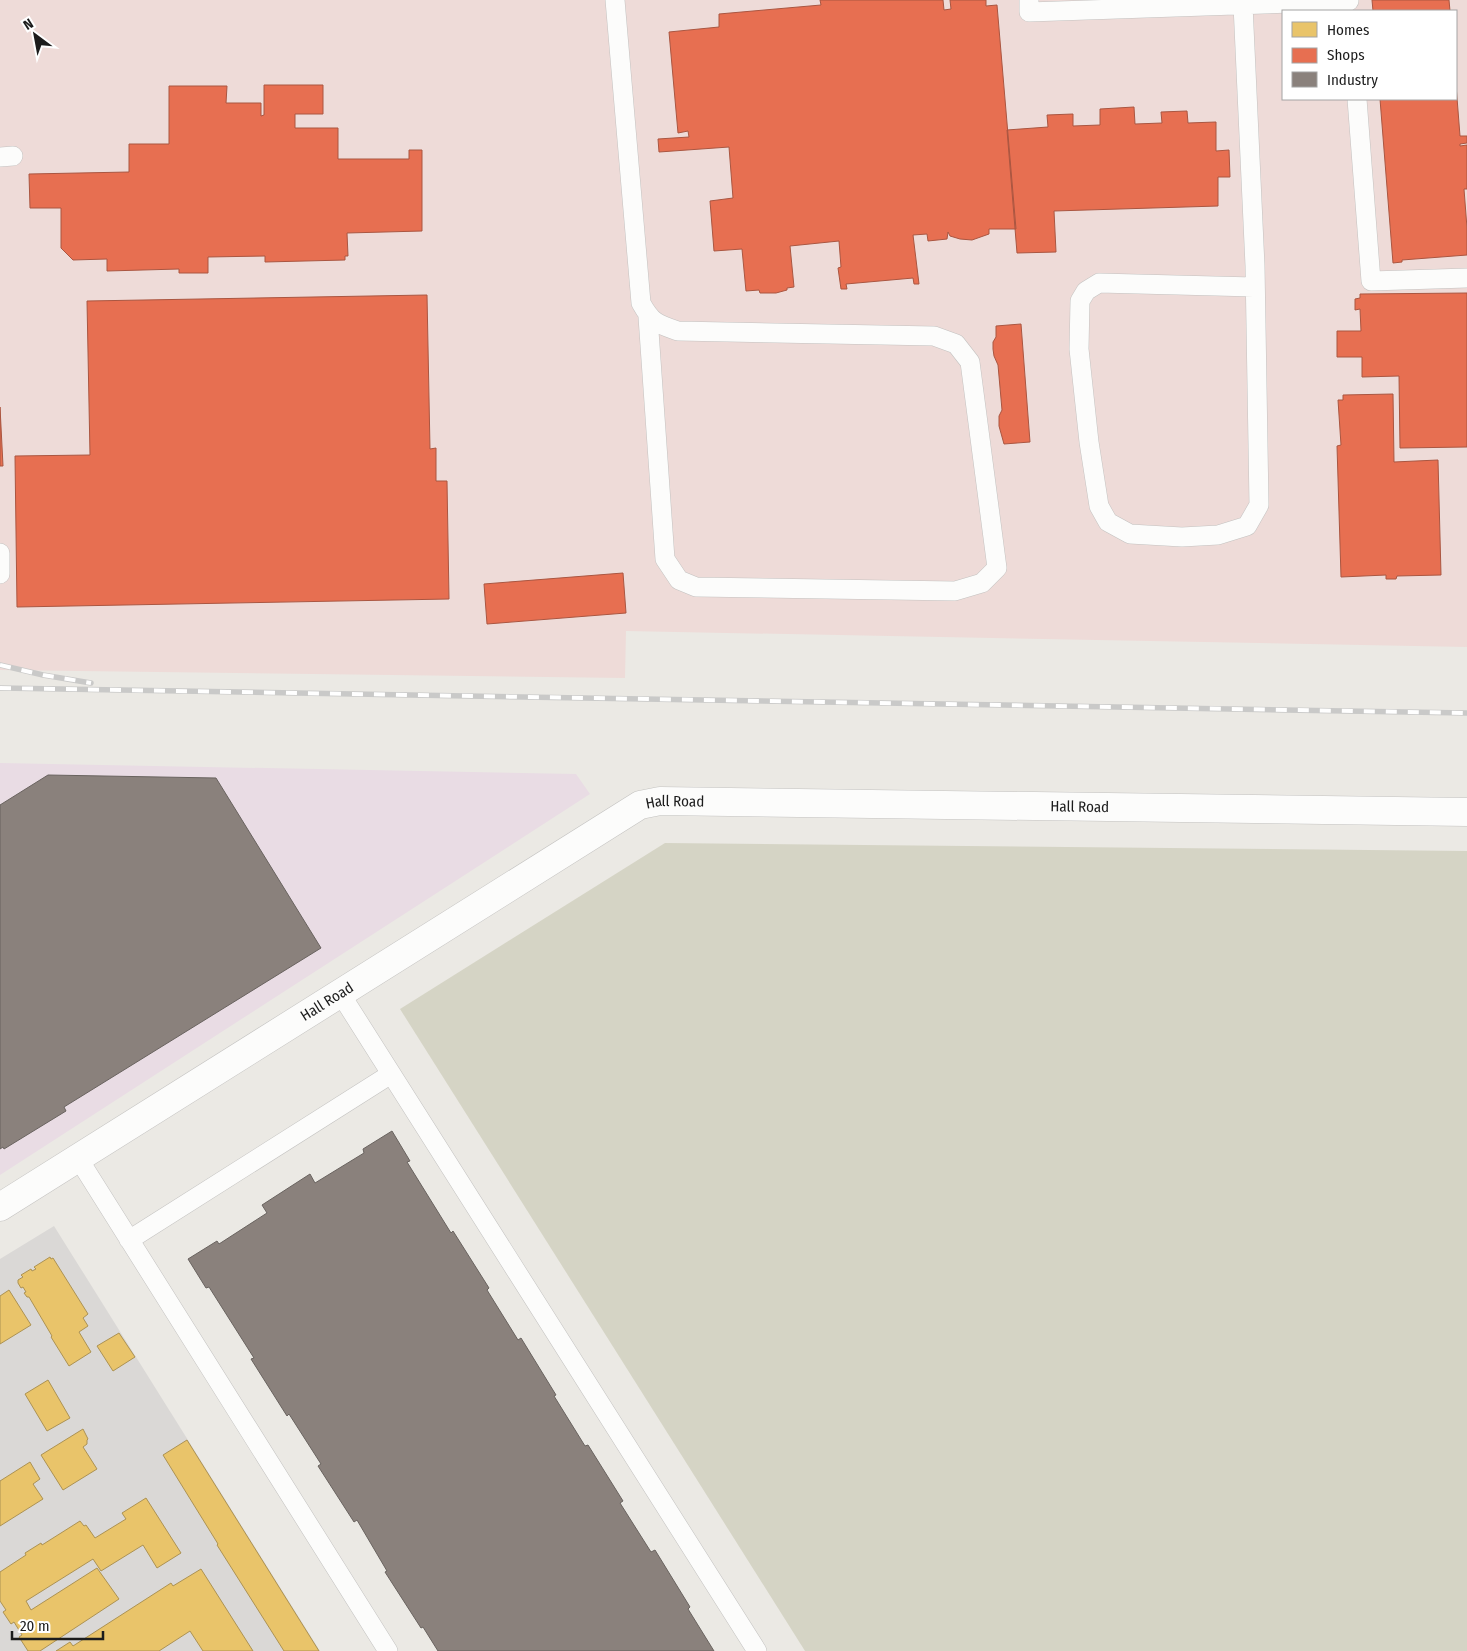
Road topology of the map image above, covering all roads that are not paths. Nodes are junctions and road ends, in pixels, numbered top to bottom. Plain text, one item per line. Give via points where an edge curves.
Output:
1 (615, 0) edge
2 (1028, 0) edge
3 (1349, 4) edge
4 (1243, 5) junction
5 (1357, 100) edge
6 (1467, 278) edge
7 (1254, 287) junction
8 (648, 317) junction
9 (0, 553) edge
10 (0, 574) edge
11 (1467, 812) edge
12 (340, 993) junction
13 (391, 1074) junction
14 (78, 1158) junction
15 (0, 1207) edge
16 (130, 1240) junction
17 (388, 1651) edge
18 (757, 1651) edge

1 - 8 lane via 641,303
2 - 4 lane via 1030,12
3 - 4 lane
4 - 7 lane
5 - 6 lane via 1371,281
7 - 7 lane via 1098,284 1086,291 1080,301 1079,349 1099,506 1108,522 1130,534 1182,537 1218,535 1247,526 1259,505
8 - 8 lane via 660,325 678,330 934,336 956,344 970,362 996,568 982,583 956,592 696,588 679,580 665,559
9 - 10 lane
11 - 12 street, Hall Road via 660,801 632,809
12 - 13 lane
12 - 14 street, Hall Road
13 - 16 lane
13 - 18 lane
14 - 15 street, Hall Road
14 - 16 lane
16 - 17 lane

